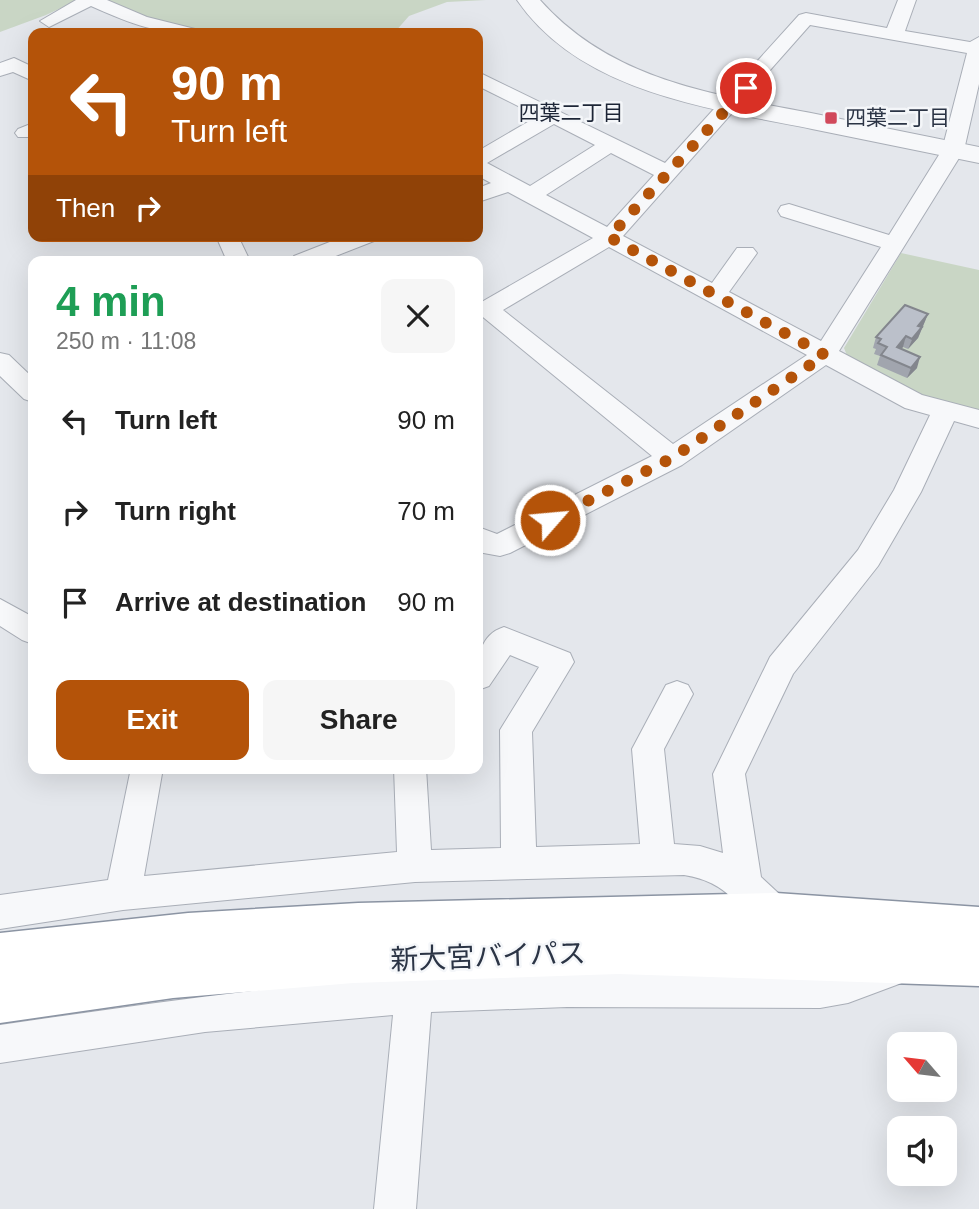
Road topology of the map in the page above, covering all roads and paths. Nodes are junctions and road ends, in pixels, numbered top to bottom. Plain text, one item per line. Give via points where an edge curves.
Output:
1 (91, 0) edge
2 (528, 0) edge
3 (907, 0) edge
4 (49, 21) dead end
5 (168, 28) edge
6 (894, 35) junction
7 (978, 46) edge
8 (0, 70) edge
9 (28, 72) edge
10 (483, 81) edge
11 (497, 88) junction
12 (483, 95) edge
13 (731, 105) junction
14 (552, 116) junction
15 (610, 144) junction
16 (953, 150) junction
17 (979, 155) edge
18 (483, 157) edge
19 (483, 170) edge
20 (668, 173) junction
21 (509, 184) junction
22 (483, 193) edge
23 (531, 195) junction
24 (789, 211) dead end
25 (609, 237) junction
26 (351, 242) edge
27 (895, 244) junction
28 (746, 253) dead end
29 (315, 256) edge
30 (715, 295) junction
31 (825, 355) junction
32 (0, 361) edge
33 (28, 388) edge
34 (945, 412) junction
35 (979, 419) edge
36 (672, 458) junction
37 (483, 542) edge
38 (0, 611) edge
39 (28, 629) edge
40 (483, 670) edge
41 (677, 694) dead end
42 (146, 774) edge
43 (410, 774) edge
44 (658, 859) junction
45 (519, 863) junction
46 (415, 866) junction
47 (745, 884) junction
48 (123, 894) junction
49 (0, 912) edge
50 (776, 915) junction
51 (979, 929) edge
52 (0, 956) edge
53 (914, 962) junction
54 (979, 963) edge
55 (414, 995) junction
56 (0, 999) edge
57 (0, 1044) edge
58 (395, 1209) edge

1 - 4 street
1 - 5 street
2 - 13 street via 561,35 608,64 666,88
3 - 6 street
6 - 7 street
6 - 13 street via 806,19
7 - 16 street
8 - 9 street via 14,64
10 - 11 street
11 - 12 street
11 - 14 street
13 - 16 street
13 - 20 street
14 - 15 street
14 - 18 street
15 - 20 street
15 - 23 street
16 - 17 street
16 - 27 street
19 - 21 street
20 - 25 street
21 - 22 street
21 - 23 street
23 - 25 street
24 - 27 street
25 - 30 street
25 - 36 street via 487,309
26 - 29 street
27 - 31 street
28 - 30 street
30 - 31 street
31 - 34 street via 914,402
31 - 36 street
32 - 33 street
34 - 35 street
34 - 47 street via 907,492 868,558 781,666 729,774
36 - 37 street via 500,545
38 - 39 street
40 - 45 street via 504,639 559,662 516,730
41 - 44 street via 648,749
42 - 48 street
43 - 46 street
44 - 45 street
44 - 47 street via 717,865
45 - 46 street
46 - 48 street
47 - 50 street
48 - 49 street
50 - 51 highway, 新大宮バイパス
50 - 52 highway, 新大宮バイパス via 358,925 188,935
53 - 54 highway, 新大宮バイパス
53 - 55 street via 820,990 567,989
53 - 56 highway, 新大宮バイパス via 618,952 353,960 173,975
55 - 57 street via 205,1014
55 - 58 street

